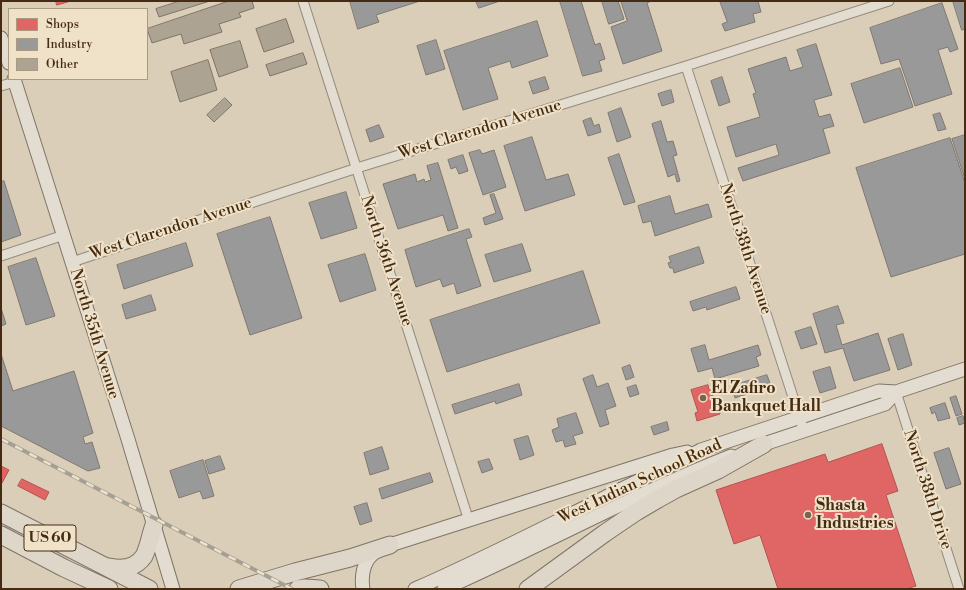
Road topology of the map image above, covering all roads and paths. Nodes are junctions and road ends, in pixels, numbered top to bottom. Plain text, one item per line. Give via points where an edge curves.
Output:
1 (303, 1) edge
2 (889, 1) edge
3 (1, 38) edge
4 (8, 60) edge
5 (686, 66) junction
6 (14, 80) edge
7 (1, 86) edge
8 (357, 168) junction
9 (64, 235) junction
10 (1, 256) edge
11 (72, 262) junction
12 (965, 369) edge
13 (896, 392) junction
14 (800, 417) junction
15 (804, 431) junction
16 (764, 444) junction
17 (701, 450) junction
18 (1, 513) edge
19 (468, 521) junction
20 (154, 525) junction
21 (1, 535) edge
22 (390, 545) junction
23 (98, 563) junction
24 (110, 589) edge
25 (149, 589) edge
26 (173, 589) edge
27 (238, 589) edge
28 (298, 589) edge
29 (320, 589) edge
30 (362, 589) edge
31 (415, 589) edge
32 (444, 589) edge
33 (528, 589) edge
34 (959, 589) edge

1 - 8 street, North 36th Avenue
2 - 5 street, West Clarendon Avenue
3 - 4 main road
5 - 8 street, West Clarendon Avenue
5 - 14 street, North 38th Avenue
6 - 7 street
6 - 9 main road, North 35th Avenue
8 - 11 street, West Clarendon Avenue
8 - 19 street, North 36th Avenue
9 - 10 street
9 - 11 main road, North 35th Avenue
11 - 20 main road, North 35th Avenue
12 - 13 main road, West Indian School Road
13 - 14 main road, West Indian School Road via 879,391
13 - 15 main road, West Indian School Road via 885,404
13 - 34 street, North 38th Drive
14 - 15 street, North 38th Avenue
14 - 17 main road, West Indian School Road
15 - 16 main road, West Indian School Road
16 - 32 main road, West Indian School Road via 699,468
16 - 33 highway via 636,512
17 - 19 main road via 673,455
17 - 31 main road, West Indian School Road via 459,570
18 - 23 highway, US 60
19 - 22 main road
20 - 23 highway via 146,552 140,561 122,569
20 - 26 main road, North 35th Avenue
21 - 24 highway, US 60
22 - 27 highway
22 - 30 main road via 369,558 363,574
23 - 25 highway, US 60
28 - 29 highway

